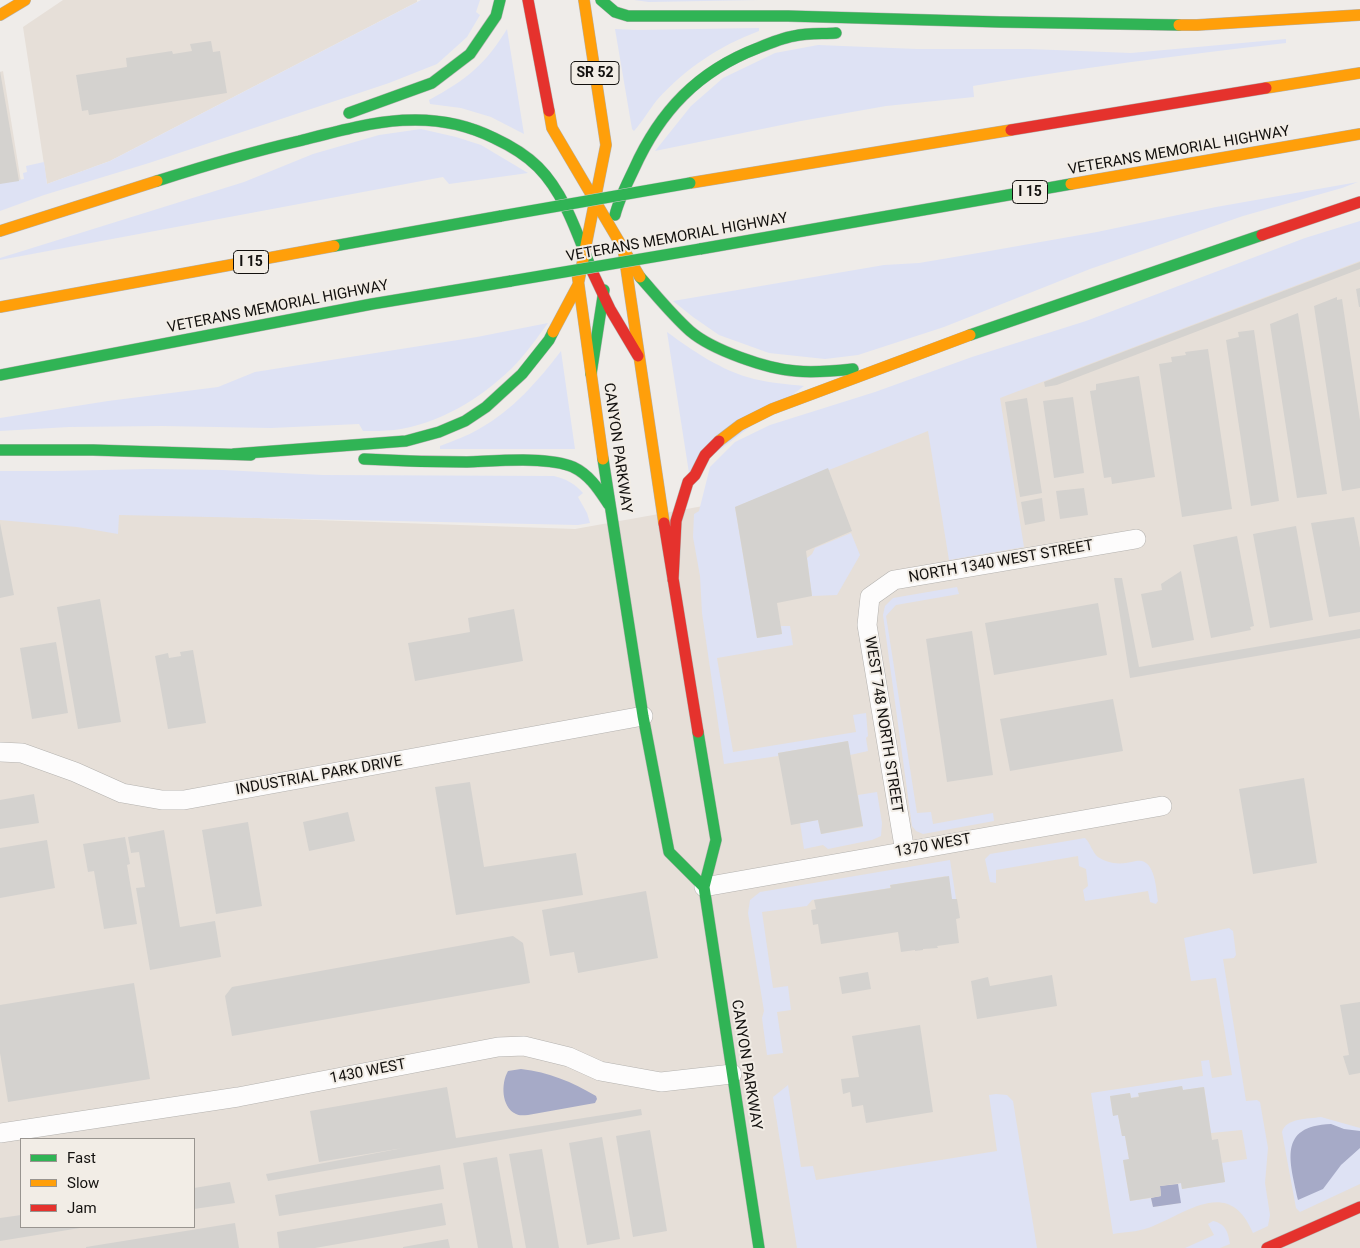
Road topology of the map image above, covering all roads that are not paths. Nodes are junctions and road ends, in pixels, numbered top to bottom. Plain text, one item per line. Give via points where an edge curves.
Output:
1 (25, 0) edge
2 (500, 0) edge
3 (528, 0) edge
4 (584, 0) edge
5 (601, 0) edge
6 (0, 15) edge
7 (1360, 15) edge
8 (1000, 22) junction
9 (882, 30) dead end
10 (843, 33) dead end
11 (1360, 73) edge
12 (339, 117) dead end
13 (320, 124) dead end
14 (552, 128) junction
15 (1360, 134) edge
16 (606, 145) junction
17 (228, 158) junction
18 (595, 200) junction
19 (1360, 202) edge
20 (616, 210) junction
21 (569, 220) junction
22 (0, 231) edge
23 (613, 231) junction
24 (622, 246) junction
25 (584, 253) junction
26 (579, 283) junction
27 (603, 295) junction
28 (0, 307) edge
29 (941, 345) junction
30 (638, 356) junction
31 (591, 374) junction
32 (0, 375) edge
33 (0, 450) edge
34 (234, 454) junction
35 (331, 458) dead end
36 (350, 459) dead end
37 (609, 505) junction
38 (1136, 539) dead end
39 (673, 580) junction
40 (870, 597) joint
41 (643, 716) junction
42 (0, 752) edge
43 (1162, 806) dead end
44 (905, 852) junction
45 (704, 887) junction
46 (732, 1074) junction
47 (0, 1133) edge
48 (1360, 1207) edge
49 (759, 1248) edge
50 (1267, 1248) edge

1 - 6 main road
2 - 12 main road via 496,16 470,54 432,83
3 - 14 main road, CANYON PARKWAY
4 - 16 main road, CANYON PARKWAY / SR 52
5 - 8 main road via 615,12 628,16 788,16
7 - 8 main road via 1197,25
8 - 9 main road
10 - 20 main road via 794,36 770,43 745,52 703,76 663,116 641,150
11 - 28 main road, I 15, bridge via 690,183
13 - 17 main road
14 - 18 main road
14 - 21 main road, CANYON PARKWAY
15 - 32 main road, VETERANS MEMORIAL HIGHWAY / I 15, bridge via 372,304
16 - 18 main road
16 - 20 main road, CANYON PARKWAY / SR 52
17 - 21 main road via 386,120 412,118 448,122 484,133 538,167 554,188
17 - 22 main road
18 - 23 main road
18 - 25 main road
19 - 29 main road
20 - 23 main road
20 - 24 main road, CANYON PARKWAY / SR 52
21 - 25 main road
21 - 26 main road, CANYON PARKWAY
23 - 24 main road
23 - 27 main road
24 - 29 main road via 640,277 691,332 722,350 766,365 794,371 854,369
24 - 30 main road, CANYON PARKWAY / SR 52
25 - 26 main road
25 - 27 main road
26 - 31 main road, CANYON PARKWAY
26 - 34 main road via 549,340 522,374 486,407 465,420 439,432 406,441
27 - 30 main road
27 - 31 main road
29 - 39 main road via 772,409 740,425 719,441 705,455 688,482 676,521
30 - 39 main road, CANYON PARKWAY / SR 52
31 - 37 main road, CANYON PARKWAY
33 - 34 main road
34 - 35 main road
36 - 37 main road via 552,462 577,468 588,476
37 - 41 main road, CANYON PARKWAY
38 - 40 street, NORTH 1340 WEST STREET via 894,580
39 - 45 main road, CANYON PARKWAY / SR 52 via 716,840
40 - 44 street, WEST 748 NORTH STREET via 867,625
41 - 42 street, INDUSTRIAL PARK DRIVE via 184,800 122,793 22,753
41 - 45 main road, CANYON PARKWAY via 669,852
43 - 44 street, 1370 WEST
44 - 45 street, 1370 WEST
45 - 46 main road, CANYON PARKWAY / SR 52
46 - 47 street, 1430 WEST via 661,1082 600,1072 569,1057 524,1046 498,1047 238,1097
46 - 49 main road, CANYON PARKWAY / SR 52
48 - 50 main road

